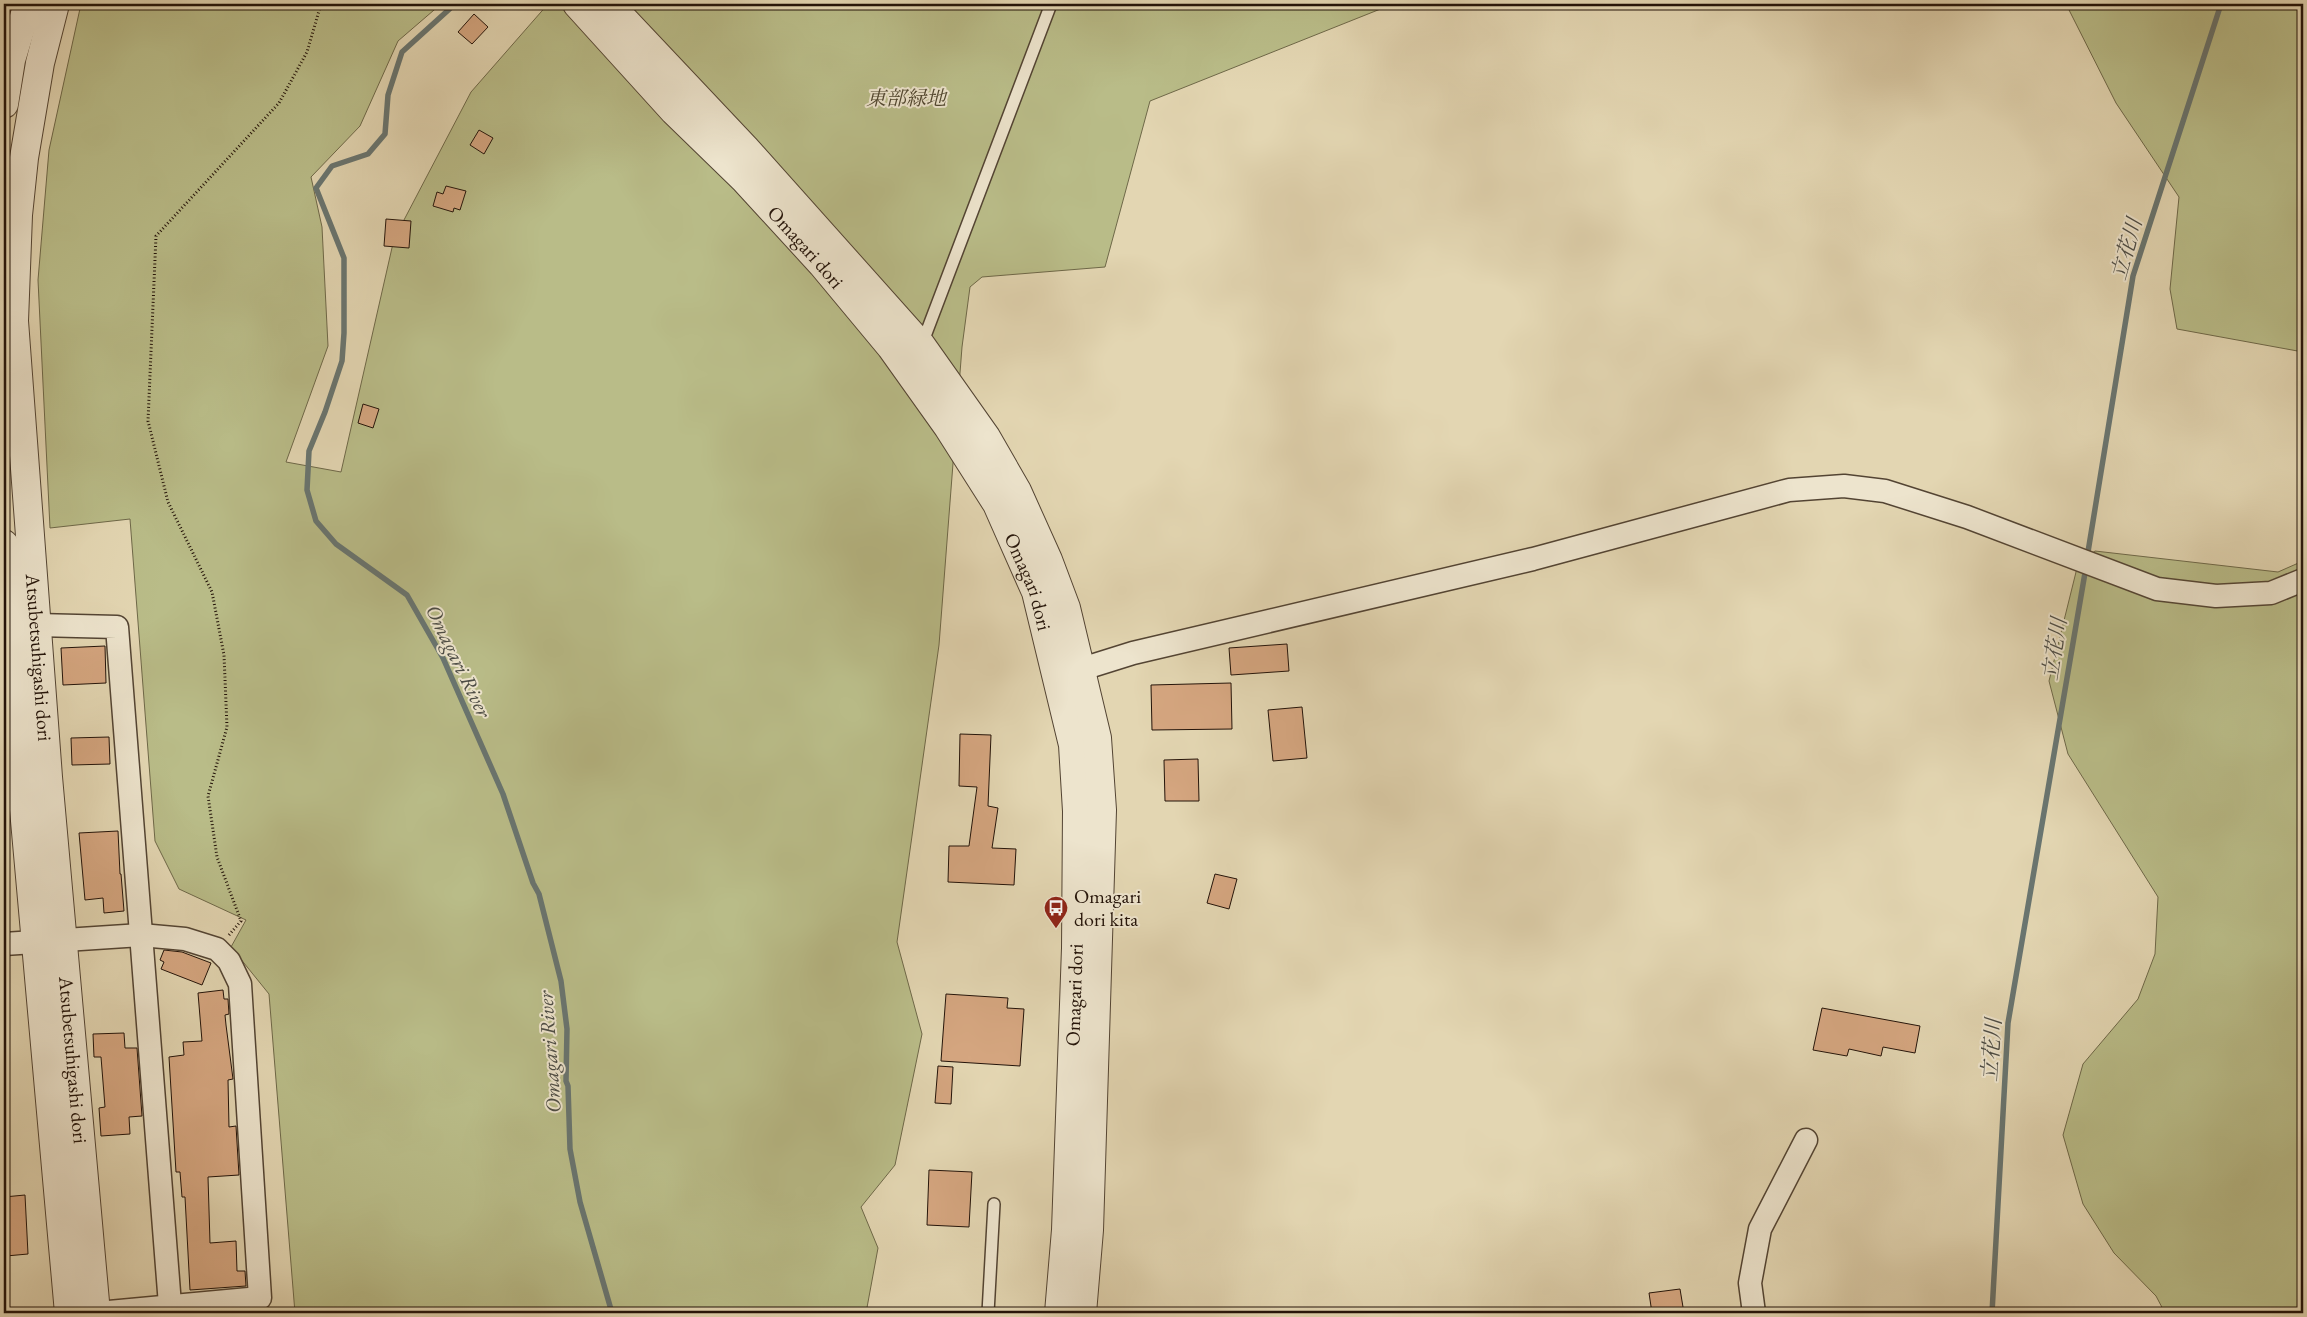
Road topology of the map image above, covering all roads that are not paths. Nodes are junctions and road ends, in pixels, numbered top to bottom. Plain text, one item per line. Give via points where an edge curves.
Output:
1 (28, 4) edge
2 (56, 4) edge
3 (577, 4) edge
4 (1051, 4) edge
5 (610, 17) edge
6 (4, 104) edge
7 (14, 156) edge
8 (921, 346) junction
9 (4, 544) edge
10 (2303, 580) edge
11 (18, 632) edge
12 (1069, 672) junction
13 (141, 935) junction
14 (64, 941) junction
15 (36, 942) junction
16 (4, 944) edge
17 (1806, 1140) dead end
18 (994, 1204) dead end
19 (170, 1305) junction
20 (69, 1313) edge
21 (97, 1313) edge
22 (988, 1313) edge
23 (1059, 1313) edge
24 (1082, 1313) edge
25 (1754, 1313) edge

1 - 6 street via 11,60
2 - 7 street, Atsubetsuhigashi dori
3 - 5 street, Omagari dori
4 - 8 lane
5 - 8 street, Omagari dori via 744,148
5 - 12 street, Omagari dori via 674,111 745,180 822,264 891,347 948,427 997,504
7 - 11 street, Atsubetsuhigashi dori via 18,215 14,321
8 - 12 street, Omagari dori via 986,437 1017,491 1066,608
9 - 11 street, Atsubetsuhigashi dori
10 - 12 street via 2271,593 2216,596 2157,589 1967,517 1885,491 1844,486 1789,490 1533,559 1133,653
11 - 13 street via 117,627
11 - 14 street, Atsubetsuhigashi dori via 48,777
11 - 15 street, Atsubetsuhigashi dori via 22,787
12 - 23 street, Omagari dori via 1077,810 1076,948 1066,1230
12 - 24 street, Omagari dori via 1097,738 1102,810 1089,1230
13 - 14 street
13 - 19 street
13 - 19 street via 184,938 217,949 229,961 240,984 260,1298
14 - 15 street
14 - 21 street, Atsubetsuhigashi dori
15 - 16 street
15 - 20 street, Atsubetsuhigashi dori
17 - 25 street via 1760,1229 1750,1283
18 - 22 lane
19 - 21 street

